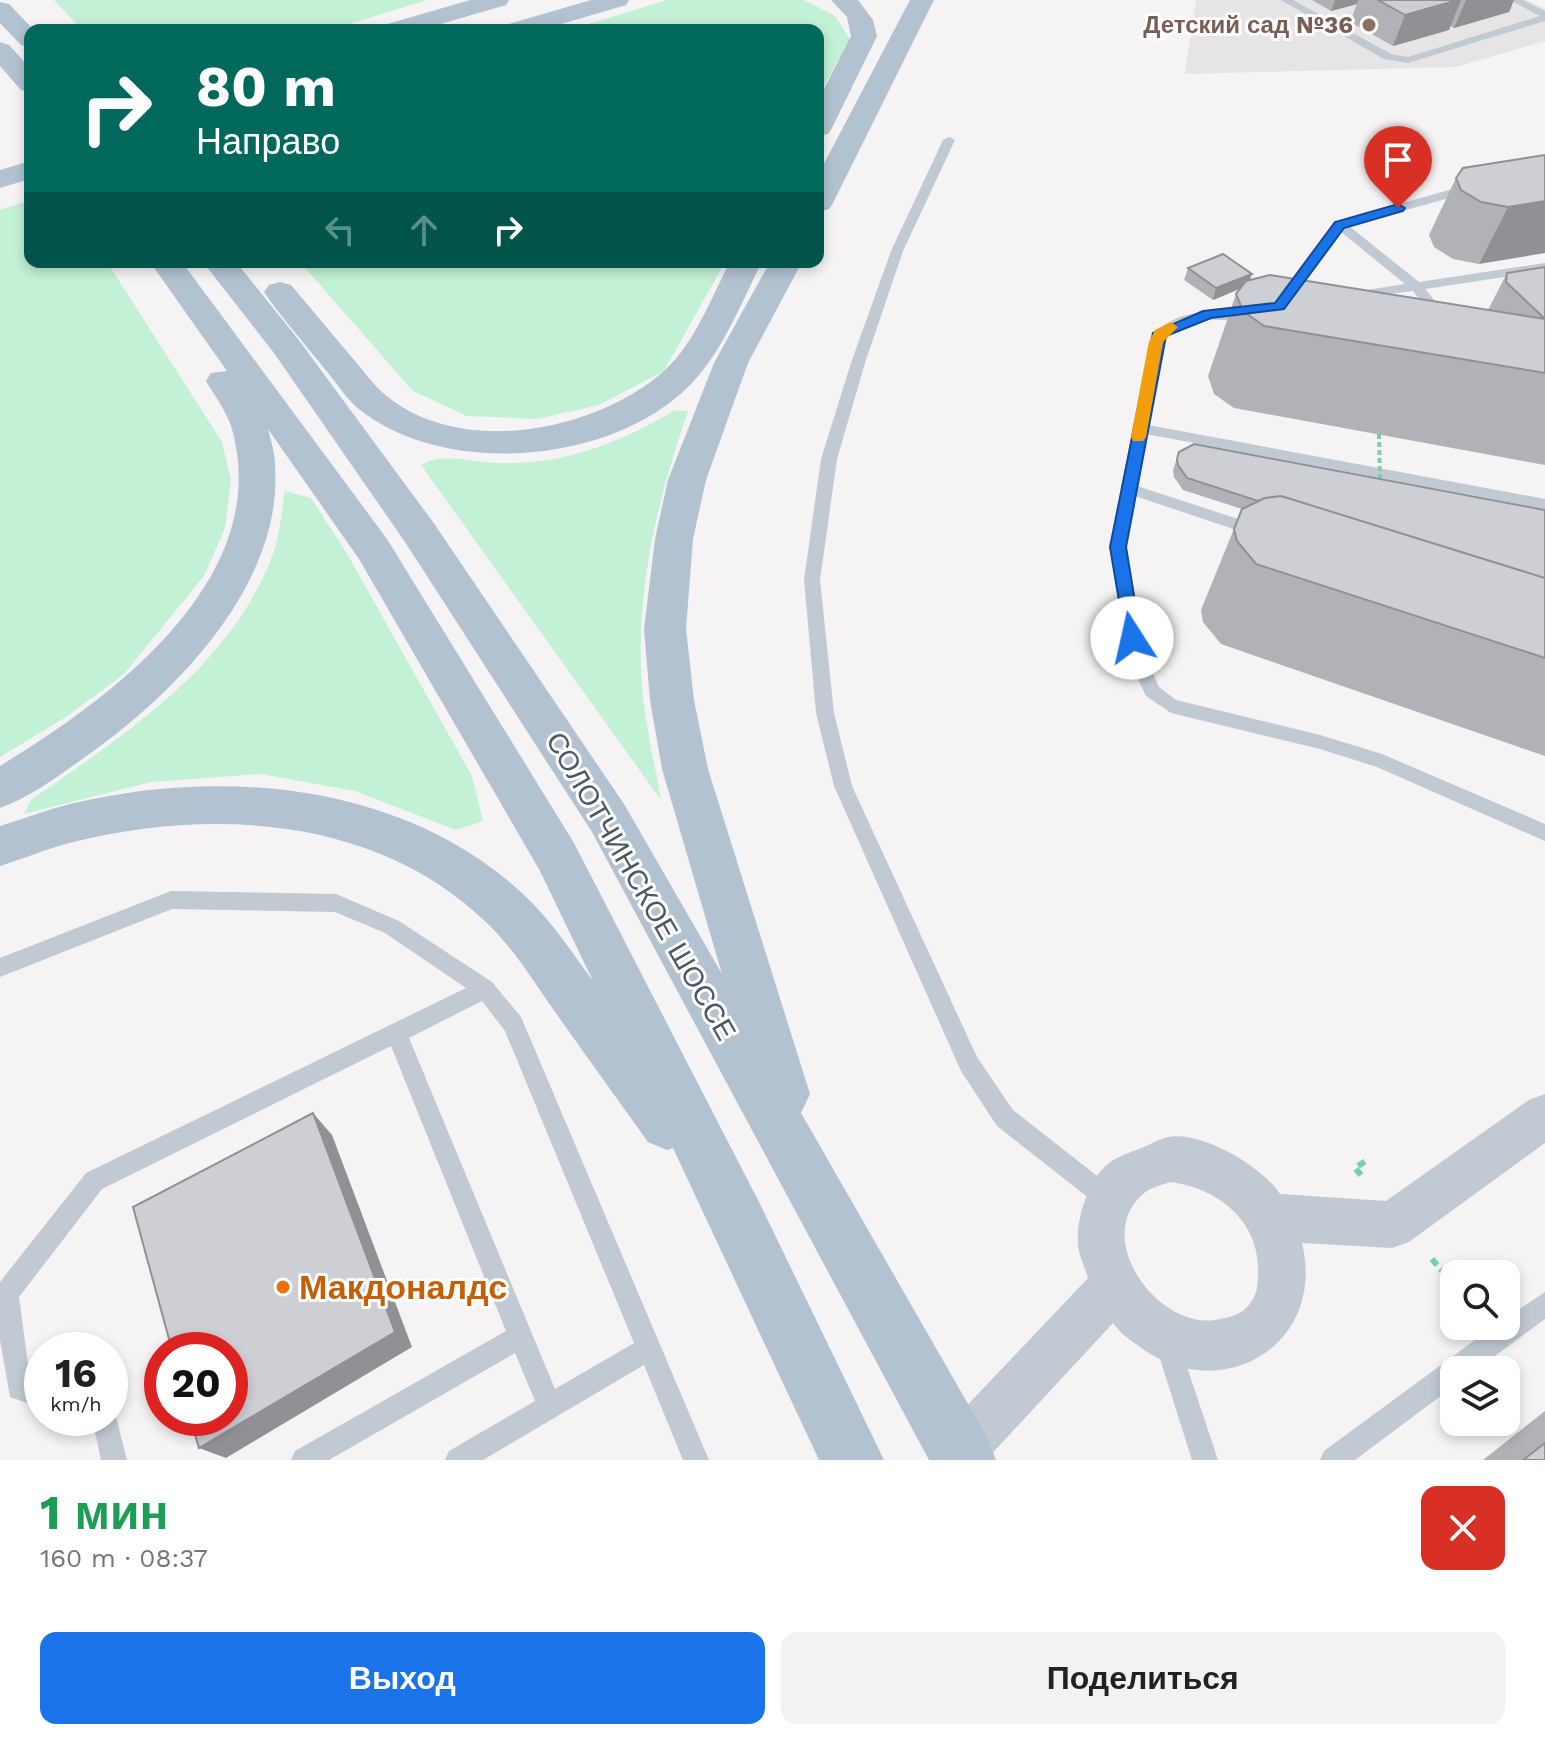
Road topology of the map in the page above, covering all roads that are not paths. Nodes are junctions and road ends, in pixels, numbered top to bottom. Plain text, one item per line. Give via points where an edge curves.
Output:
1 (18, 0) edge
2 (453, 0) edge
3 (497, 0) edge
4 (581, 0) edge
5 (617, 0) edge
6 (843, 0) edge
7 (922, 0) edge
8 (1286, 0) edge
9 (1515, 0) edge
10 (0, 9) edge
11 (1545, 16) edge
12 (39, 24) edge
13 (394, 24) edge
14 (400, 24) edge
15 (499, 24) edge
16 (535, 24) edge
17 (24, 34) edge
18 (0, 50) edge
19 (24, 77) edge
20 (824, 116) edge
21 (949, 140) dead end
22 (24, 172) edge
23 (0, 179) edge
24 (1486, 183) edge
25 (824, 191) edge
26 (1340, 225) junction
27 (1545, 267) edge
28 (145, 268) edge
29 (170, 268) edge
30 (224, 268) edge
31 (260, 268) edge
32 (743, 268) edge
33 (783, 268) edge
34 (1416, 286) junction
35 (1340, 297) edge
36 (1294, 304) edge
37 (1266, 315) edge
38 (1452, 330) edge
39 (1140, 428) junction
40 (1129, 489) junction
41 (1545, 504) edge
42 (1278, 538) edge
43 (0, 789) edge
44 (1545, 833) edge
45 (0, 846) edge
46 (0, 968) edge
47 (485, 989) junction
48 (396, 1033) junction
49 (1545, 1116) edge
50 (808, 1176) junction
51 (1107, 1198) junction
52 (1268, 1217) junction
53 (740, 1224) junction
54 (1114, 1286) junction
55 (1545, 1304) edge
56 (521, 1336) junction
57 (1165, 1337) junction
58 (649, 1348) junction
59 (1474, 1356) edge
60 (1440, 1381) edge
61 (24, 1390) edge
62 (550, 1407) junction
63 (109, 1436) edge
64 (961, 1455) edge
65 (114, 1460) edge
66 (304, 1460) edge
67 (458, 1460) edge
68 (696, 1460) edge
69 (852, 1460) edge
70 (1205, 1460) edge
71 (1333, 1460) edge

1 - 12 main road
2 - 13 main road
3 - 14 main road
4 - 15 main road
5 - 16 main road
6 - 20 main road via 864,22 864,36
7 - 25 main road
8 - 11 lane via 1388,57 1408,60
9 - 11 lane
10 - 17 main road
18 - 19 main road
21 - 51 lane via 897,251 829,459 812,580 825,713 843,786 969,1064 1005,1118
22 - 23 main road
24 - 26 lane
26 - 34 lane
26 - 36 lane via 1279,306
27 - 34 lane
28 - 43 main road via 250,429 257,460 256,501 247,539 222,593 145,687 66,749
29 - 53 main road, СОЛОТЧИНСКОЕ ШОССЕ via 373,549 557,857
30 - 50 main road, СОЛОТЧИНСКОЕ ШОССЕ via 419,532 608,818
31 - 32 main road via 386,414 437,435 503,441 567,436 633,412 660,394 696,354
33 - 50 main road via 731,363 687,480 674,539 665,629 685,769
34 - 35 lane
34 - 38 lane
37 - 39 lane via 1197,317 1160,333
39 - 40 lane
39 - 41 lane
40 - 42 lane
40 - 44 lane via 1118,547 1128,621 1136,656 1161,701 1382,761
45 - 53 main road via 78,822 177,806 266,806 341,816 403,838 499,902 532,939
46 - 47 lane via 171,900 336,903 392,927
47 - 48 lane
47 - 58 lane via 513,1024
48 - 56 lane
48 - 61 lane via 94,1181 6,1294 19,1388
49 - 52 street via 1392,1225
50 - 64 main road, СОЛОТЧИНСКОЕ ШОССЕ
51 - 52 street via 1123,1177 1144,1164 1183,1160 1224,1173
51 - 54 street via 1100,1224 1102,1254
52 - 57 street via 1280,1245 1283,1278 1276,1309 1257,1332 1230,1346 1197,1347
53 - 69 main road, СОЛОТЧИНСКОЕ ШОССЕ
54 - 57 street via 1136,1316
54 - 64 street
55 - 59 lane
56 - 62 lane
56 - 66 lane
57 - 70 lane
58 - 62 lane
58 - 68 lane
60 - 71 lane
62 - 67 lane
63 - 65 lane

